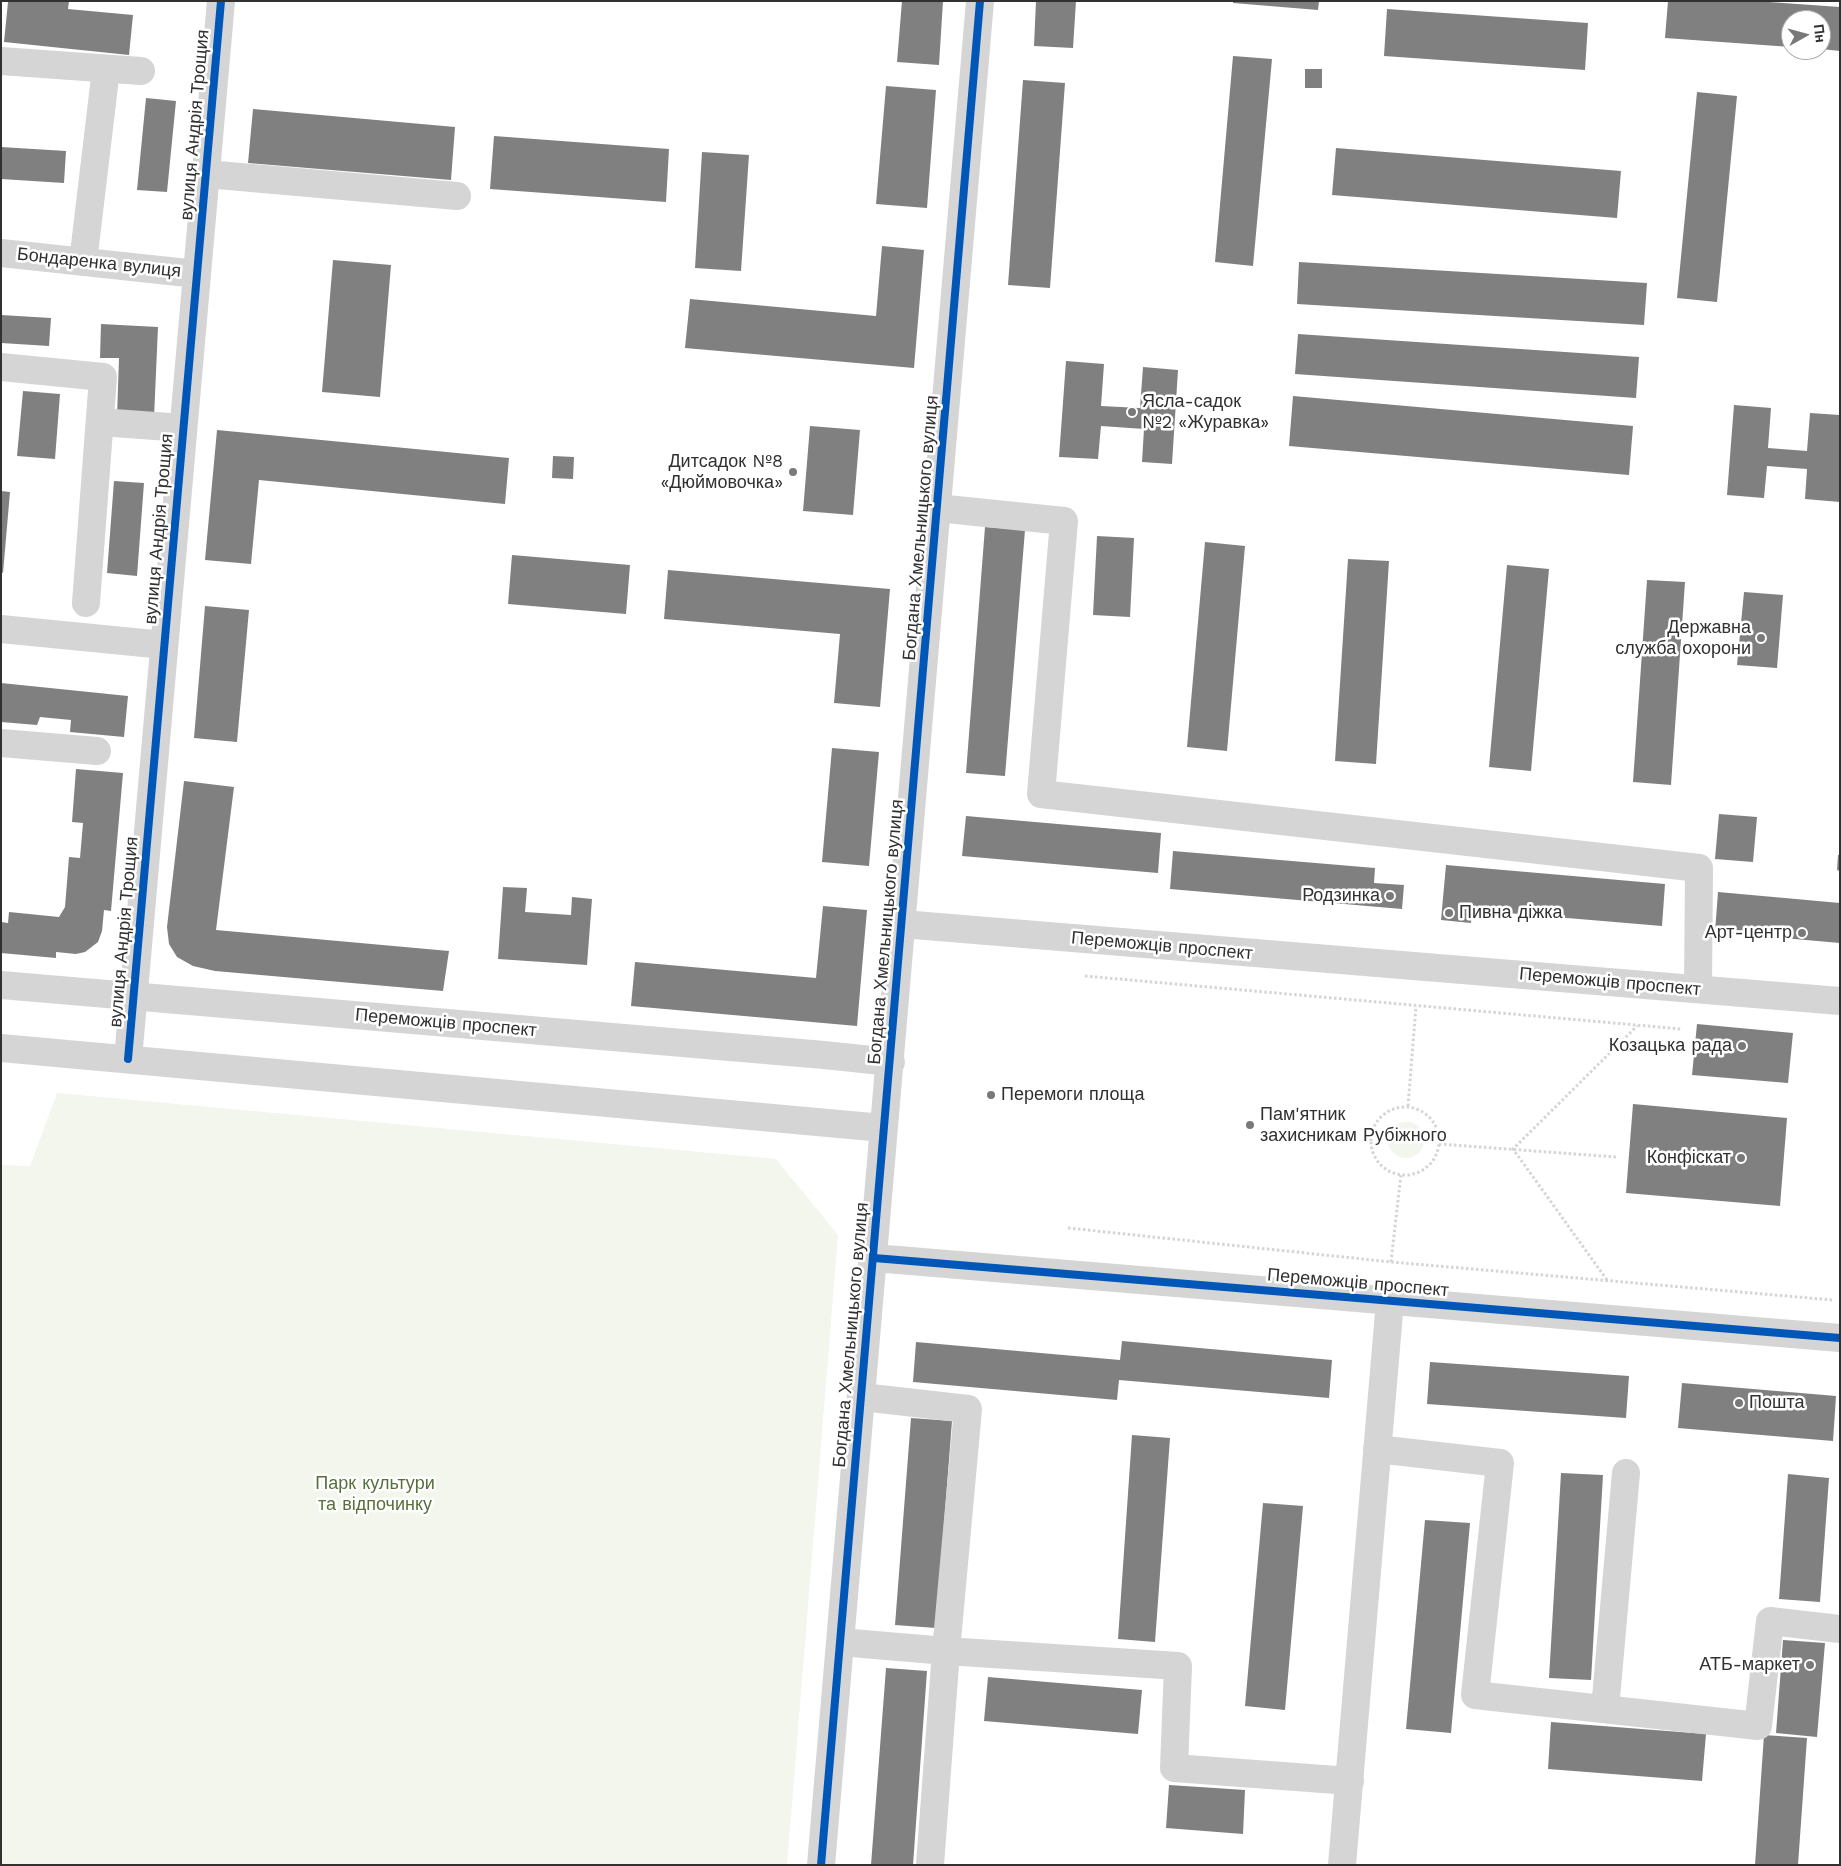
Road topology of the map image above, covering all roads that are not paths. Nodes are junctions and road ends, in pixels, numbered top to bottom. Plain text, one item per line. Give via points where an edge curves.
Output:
1 (221, 1) edge
2 (980, 1) edge
3 (1, 61) edge
4 (106, 69) junction
5 (141, 72) dead end
6 (206, 174) junction
7 (457, 196) dead end
8 (1, 253) edge
9 (83, 262) junction
10 (197, 274) junction
11 (1, 367) edge
12 (100, 422) junction
13 (184, 428) junction
14 (938, 508) junction
15 (86, 603) dead end
16 (1, 629) edge
17 (164, 645) junction
18 (1, 743) edge
19 (97, 751) dead end
20 (902, 924) junction
21 (1, 985) edge
22 (1698, 989) junction
23 (134, 997) junction
24 (1840, 1001) edge
25 (1, 1048) edge
26 (128, 1059) junction
27 (890, 1062) junction
28 (883, 1128) junction
29 (874, 1258) junction
30 (1390, 1301) junction
31 (1840, 1338) edge
32 (862, 1397) junction
33 (1378, 1449) junction
34 (1626, 1472) dead end
35 (1840, 1629) edge
36 (840, 1642) junction
37 (946, 1651) junction
38 (1605, 1709) junction
39 (1350, 1781) junction
40 (821, 1865) edge
41 (930, 1865) edge
42 (1342, 1865) edge

1 - 6 street, вулиця Андрія Трощия
2 - 14 street, Богдана Хмельницького вулиця
3 - 4 street
4 - 5 street
4 - 9 street
6 - 7 street
6 - 10 street, вулиця Андрія Трощия
8 - 9 street, Бондаренка вулиця
9 - 10 street, Бондаренка вулиця
10 - 13 street, вулиця Андрія Трощия
11 - 12 street via 104,377
12 - 13 street
12 - 15 street
13 - 17 street, вулиця Андрія Трощия
14 - 20 street, Богдана Хмельницького вулиця
14 - 22 street via 1064,521 1041,794 1699,868
16 - 17 street
17 - 23 street, вулиця Андрія Трощия
18 - 19 street
20 - 22 street, Переможців проспект
20 - 27 street, Богдана Хмельницького вулиця
21 - 23 street, Переможців проспект
22 - 24 street, Переможців проспект
23 - 26 street, вулиця Андрія Трощия
23 - 27 street, Переможців проспект
25 - 26 street
26 - 28 street
27 - 28 street, Богдана Хмельницького вулиця
28 - 29 street, Богдана Хмельницького вулиця
29 - 30 street, Переможців проспект
29 - 32 street, Богдана Хмельницького вулиця
30 - 31 street, Переможців проспект
30 - 33 street
32 - 36 street, Богдана Хмельницького вулиця
32 - 37 street via 968,1409
33 - 38 street via 1500,1463 1475,1695
33 - 39 street
34 - 38 street
35 - 38 street via 1770,1621 1758,1726
36 - 37 street
36 - 40 street, Богдана Хмельницького вулиця
37 - 39 street via 1178,1666 1174,1768
37 - 41 street
39 - 42 street

